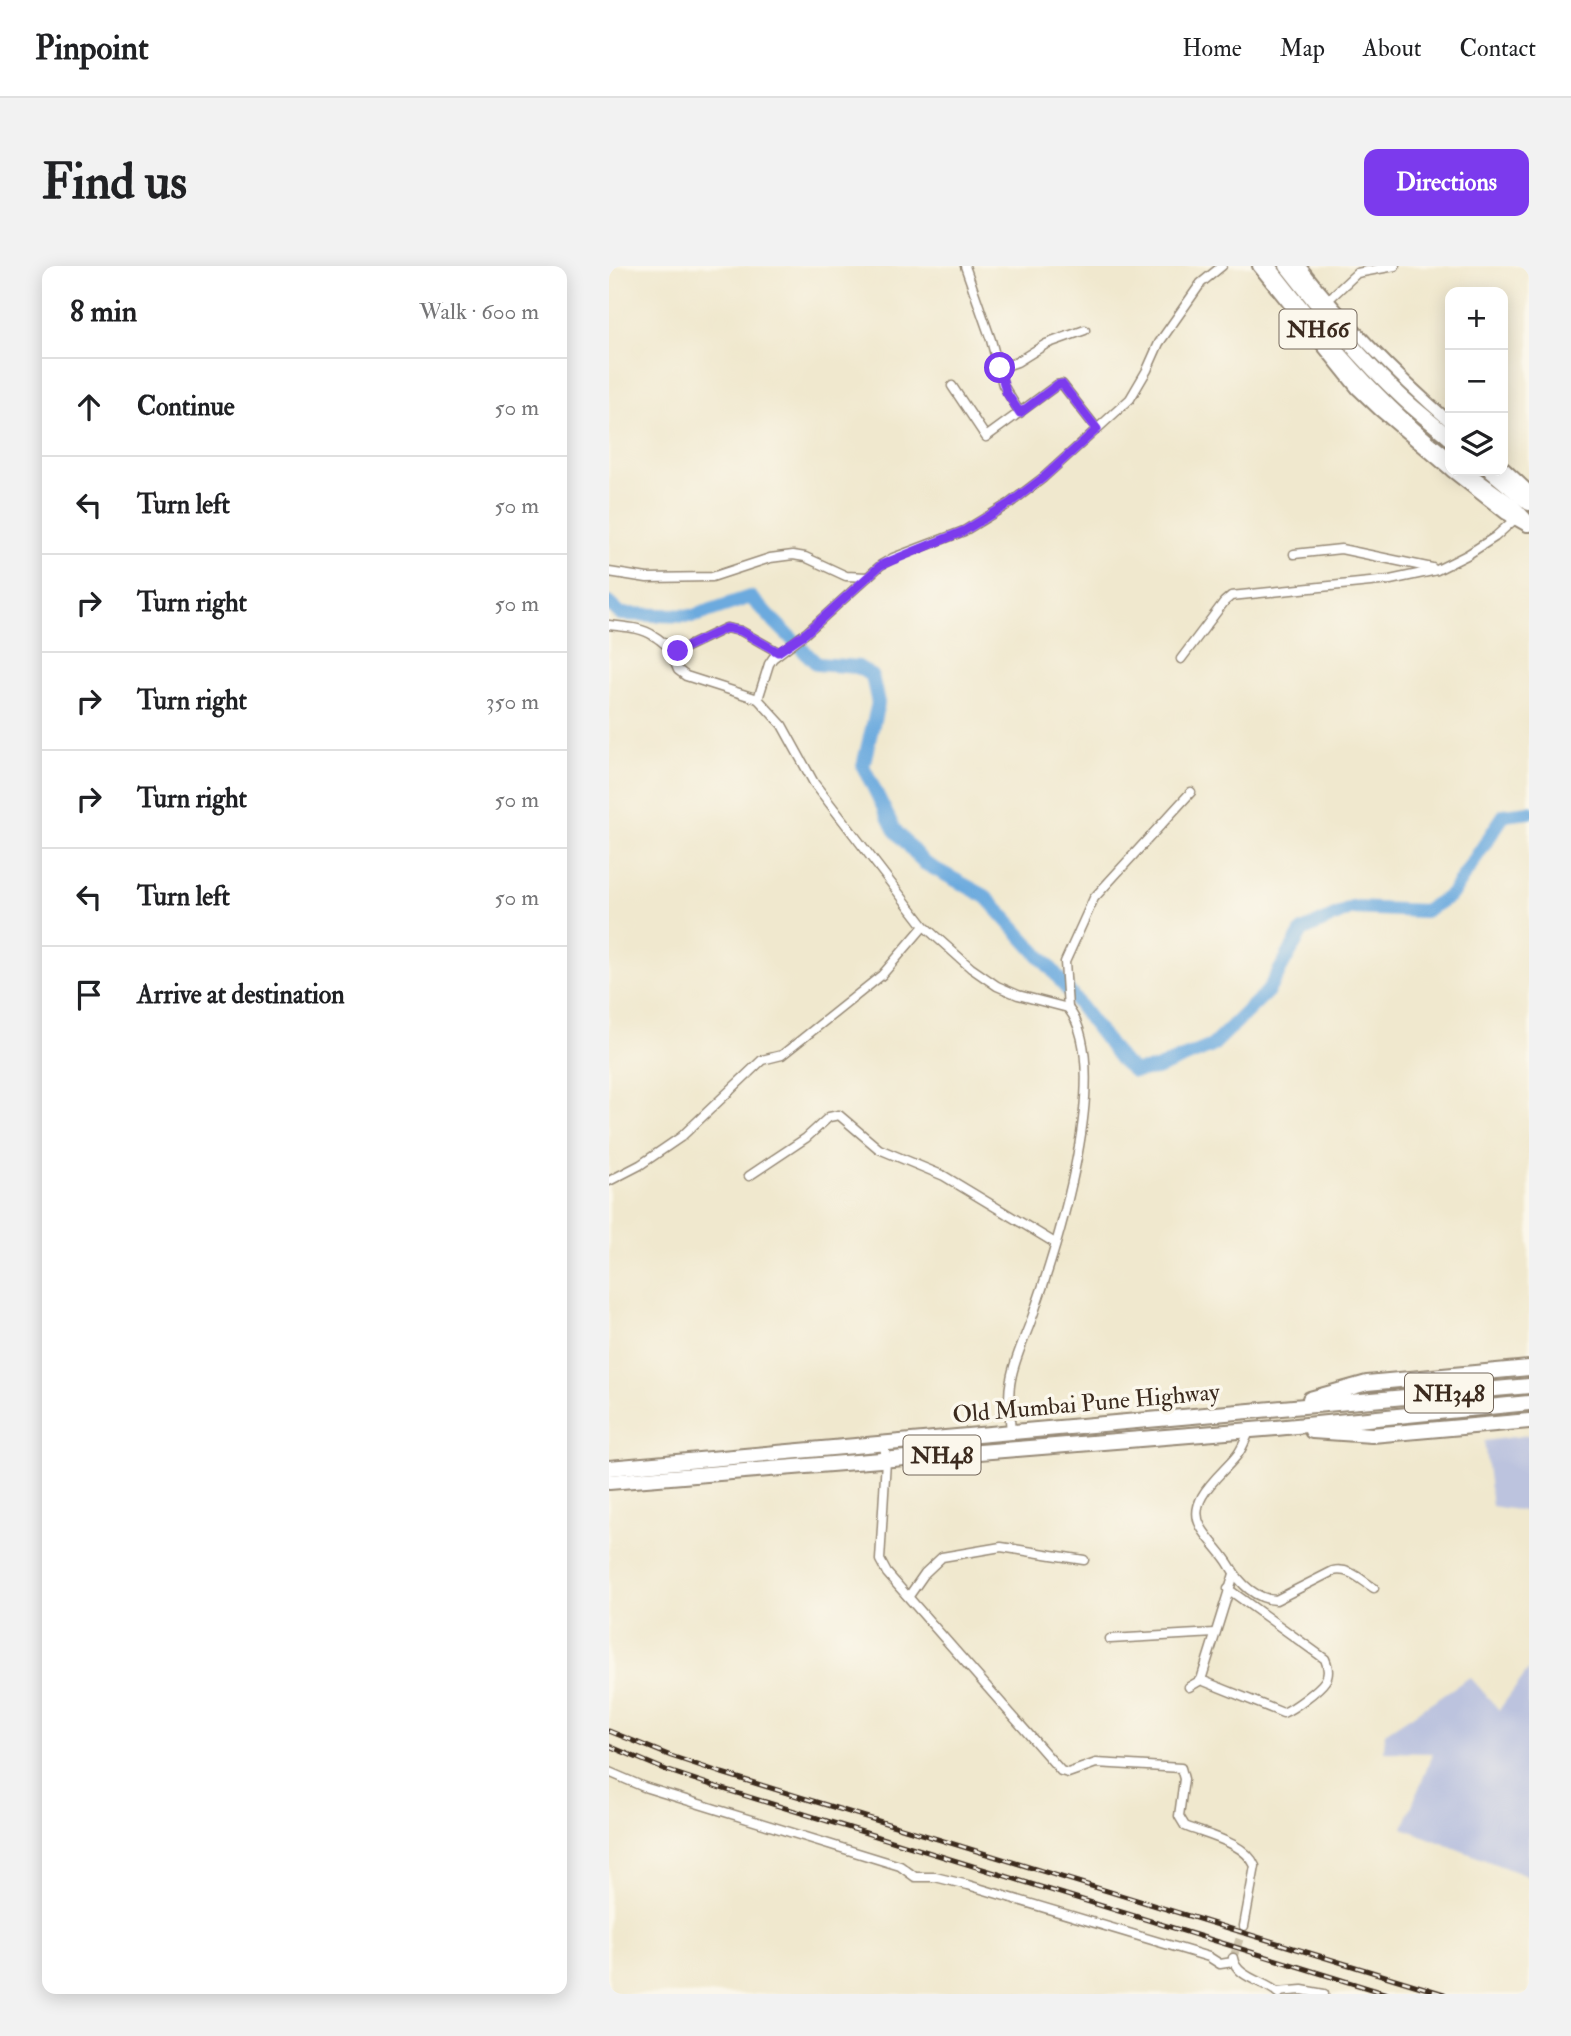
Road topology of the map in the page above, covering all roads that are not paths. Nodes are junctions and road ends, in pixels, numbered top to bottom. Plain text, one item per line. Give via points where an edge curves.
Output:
1 (965, 266) edge
2 (1222, 266) edge
3 (1258, 266) edge
4 (1268, 266) edge
5 (1287, 266) edge
6 (1300, 266) edge
7 (1395, 266) edge
8 (1357, 269) edge
9 (1327, 300) junction
10 (1085, 330) dead end
11 (1000, 368) junction
12 (953, 386) dead end
13 (1020, 413) junction
14 (1445, 417) edge
15 (1097, 429) junction
16 (1445, 434) edge
17 (1445, 456) edge
18 (1445, 465) edge
19 (1462, 476) edge
20 (1472, 476) edge
21 (1494, 476) edge
22 (1507, 476) edge
23 (1523, 509) edge
24 (1294, 554) dead end
25 (1437, 570) junction
26 (609, 572) edge
27 (866, 577) junction
28 (609, 625) edge
29 (669, 648) junction
30 (780, 651) junction
31 (1181, 659) dead end
32 (758, 699) junction
33 (1191, 792) dead end
34 (924, 926) junction
35 (1068, 1005) junction
36 (749, 1176) dead end
37 (609, 1181) edge
38 (1055, 1243) junction
39 (1529, 1367) edge
40 (1529, 1386) edge
41 (1529, 1403) edge
42 (1275, 1409) junction
43 (1529, 1420) edge
44 (1276, 1428) junction
45 (1250, 1430) junction
46 (1011, 1433) junction
47 (884, 1444) junction
48 (886, 1460) junction
49 (609, 1468) edge
50 (609, 1482) edge
51 (1084, 1560) dead end
52 (1234, 1574) junction
53 (1374, 1588) dead end
54 (1228, 1589) junction
55 (909, 1596) junction
56 (1215, 1633) junction
57 (1110, 1639) dead end
58 (1201, 1680) junction
59 (1189, 1687) dead end
60 (609, 1772) edge
61 (1244, 1926) tunnel mouth
62 (1278, 1993) edge
63 (1324, 1994) edge

1 - 11 street
2 - 15 street via 1201,284 1159,343 1130,399
3 - 18 street via 1358,390
4 - 17 highway, NH66 via 1371,389
5 - 16 highway, NH66 via 1384,380
6 - 9 street
7 - 8 street
8 - 9 street
9 - 14 street
10 - 11 street
11 - 13 street via 1006,392
12 - 13 street via 986,437
13 - 15 street via 1062,384
15 - 27 street via 1010,503 964,531 893,558
19 - 23 street
20 - 23 highway
21 - 23 highway
22 - 23 street
23 - 25 street via 1467,555
24 - 25 street via 1341,549
25 - 31 street via 1390,580 1231,596
26 - 27 street via 679,580 712,577 793,555 846,576
27 - 30 street
28 - 29 street via 642,630
29 - 30 street via 682,650 726,628
29 - 32 street via 678,670 686,676
30 - 32 street via 769,664
32 - 34 street via 782,725 814,783
33 - 35 street via 1094,898 1065,962
34 - 35 street via 997,986
34 - 37 street via 882,975 782,1055 762,1060 681,1137
35 - 38 street via 1085,1047 1085,1115
36 - 38 street via 829,1117 839,1115 879,1149 944,1176
38 - 46 street via 1011,1379
39 - 42 highway, NH48 via 1367,1383
40 - 42 highway, NH348
41 - 44 highway, NH348
42 - 46 highway, Old Mumbai Pune Highway / NH48
43 - 44 highway, NH48 via 1372,1436
44 - 45 highway, Old Mumbai Pune Highway / NH48
45 - 48 highway, Old Mumbai Pune Highway / NH48
45 - 52 street via 1239,1453 1209,1483 1197,1517
46 - 47 highway, Old Mumbai Pune Highway / NH48
47 - 48 street
47 - 49 highway, Old Mumbai Pune Highway / NH48
48 - 50 highway, Old Mumbai Pune Highway / NH48
48 - 55 street via 880,1560
51 - 55 street via 1001,1547 942,1557
52 - 53 street via 1268,1600 1341,1569
52 - 54 street
54 - 56 street
54 - 58 street via 1325,1659 1328,1671 1325,1681 1283,1713
55 - 61 street via 1061,1771 1096,1763 1181,1768 1181,1822 1240,1849 1255,1866
56 - 57 street
56 - 58 street
58 - 59 street
60 - 62 street via 643,1787 900,1866 915,1877 968,1885 1220,1964 1233,1960 1243,1973
62 - 63 street via 1302,1990

